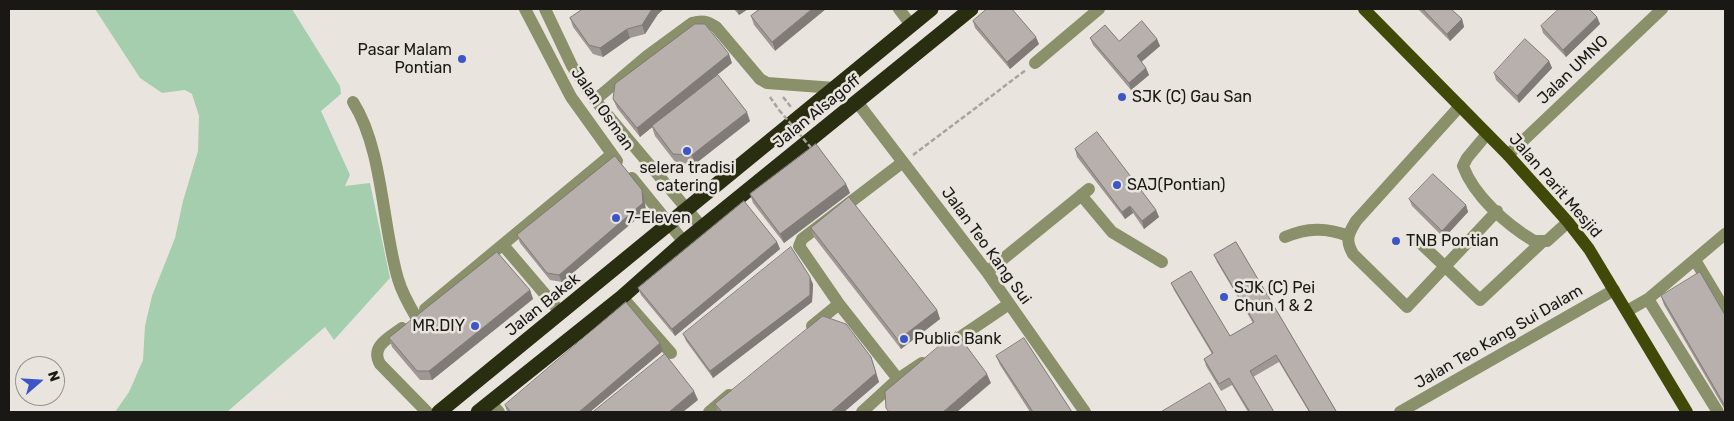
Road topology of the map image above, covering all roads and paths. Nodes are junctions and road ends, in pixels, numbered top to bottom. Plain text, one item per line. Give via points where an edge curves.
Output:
1 (526, 9) edge
2 (545, 9) edge
3 (899, 9) edge
4 (931, 9) edge
5 (971, 9) edge
6 (1098, 9) edge
7 (1364, 9) edge
8 (1662, 9) edge
9 (912, 25) junction
10 (1035, 63) joint
11 (835, 88) junction
12 (778, 91) dead end
13 (773, 94) dead end
14 (595, 100) junction
15 (353, 102) dead end
16 (857, 102) junction
17 (788, 104) dead end
18 (1460, 106) junction
19 (1487, 134) junction
20 (814, 152) edge
21 (612, 154) junction
22 (1508, 155) junction
23 (904, 162) junction
24 (688, 209) junction
25 (1497, 211) junction
26 (1568, 222) junction
27 (670, 224) junction
28 (702, 227) junction
29 (1725, 234) edge
30 (1348, 236) junction
31 (1285, 237) dead end
32 (1415, 238) dead end
33 (684, 242) junction
34 (1542, 242) junction
35 (503, 245) junction
36 (1695, 260) junction
37 (1162, 262) dead end
38 (1445, 267) junction
39 (987, 272) junction
40 (1614, 290) junction
41 (622, 298) junction
42 (1648, 299) junction
43 (839, 304) junction
44 (1009, 304) junction
45 (1725, 310) edge
46 (1627, 312) junction
47 (561, 313) junction
48 (416, 317) junction
49 (800, 336) edge
50 (671, 353) dead end
51 (898, 379) junction
52 (739, 386) edge
53 (494, 407) edge
54 (427, 412) edge
55 (439, 412) edge
56 (478, 412) edge
57 (709, 412) edge
58 (862, 412) edge
59 (1085, 412) edge
60 (1400, 412) edge
61 (1687, 412) edge
62 (1718, 412) edge

1 - 21 street, Jalan Osman via 570,97
2 - 14 street, Jalan Osman via 572,66
3 - 9 street
4 - 9 highway, Jalan Alsagoff
5 - 16 highway, Jalan Alsagoff
6 - 10 street
7 - 18 main road, Jalan Parit Mesjid
8 - 22 street, Jalan UMNO
9 - 11 highway, Jalan Alsagoff
10 - 23 path
11 - 14 street via 767,83 716,27 707,21 699,21 646,56
11 - 24 highway, Jalan Alsagoff
12 - 17 path
13 - 20 path, bridge via 769,98
14 - 24 street, Jalan Osman
15 - 48 street via 364,122 399,281
16 - 23 street, Jalan Teo Kang Sui
16 - 28 highway, Jalan Alsagoff
18 - 19 main road, Jalan Parit Mesjid
18 - 30 street via 1356,221
19 - 22 main road, Jalan Parit Mesjid
19 - 25 street via 1463,166 1475,188
21 - 27 street, Jalan Osman
21 - 35 street
22 - 26 main road, Jalan Parit Mesjid
23 - 39 street, Jalan Teo Kang Sui
23 - 43 street via 800,243
24 - 27 highway, Jalan Alsagoff
24 - 28 street, Jalan Osman
25 - 34 street via 1524,235
25 - 38 street
26 - 34 street via 1554,236
26 - 40 main road, Jalan Parit Mesjid
27 - 33 street, Jalan Osman
27 - 47 highway, Jalan Bakek
28 - 33 highway, Jalan Alsagoff
29 - 36 street
30 - 31 street via 1334,230 1314,229
30 - 38 street via 1347,244 1353,254 1407,307
32 - 38 street
33 - 41 highway
34 - 38 street via 1480,300
35 - 47 street
35 - 48 street
36 - 42 street
36 - 45 street
37 - 39 street via 1112,232 1085,192
39 - 44 street, Jalan Teo Kang Sui
40 - 46 main road, Jalan Parit Mesjid
40 - 60 street, Jalan Teo Kang Sui Dalam
41 - 50 street
41 - 53 highway
42 - 46 street
42 - 62 street
43 - 49 street
43 - 51 street
44 - 51 street
44 - 59 street, Jalan Teo Kang Sui
46 - 61 main road, Jalan Parit Mesjid
47 - 55 highway, Jalan Bakek
48 - 54 street via 378,347 376,354 380,364
51 - 58 street
52 - 57 street
53 - 56 highway

